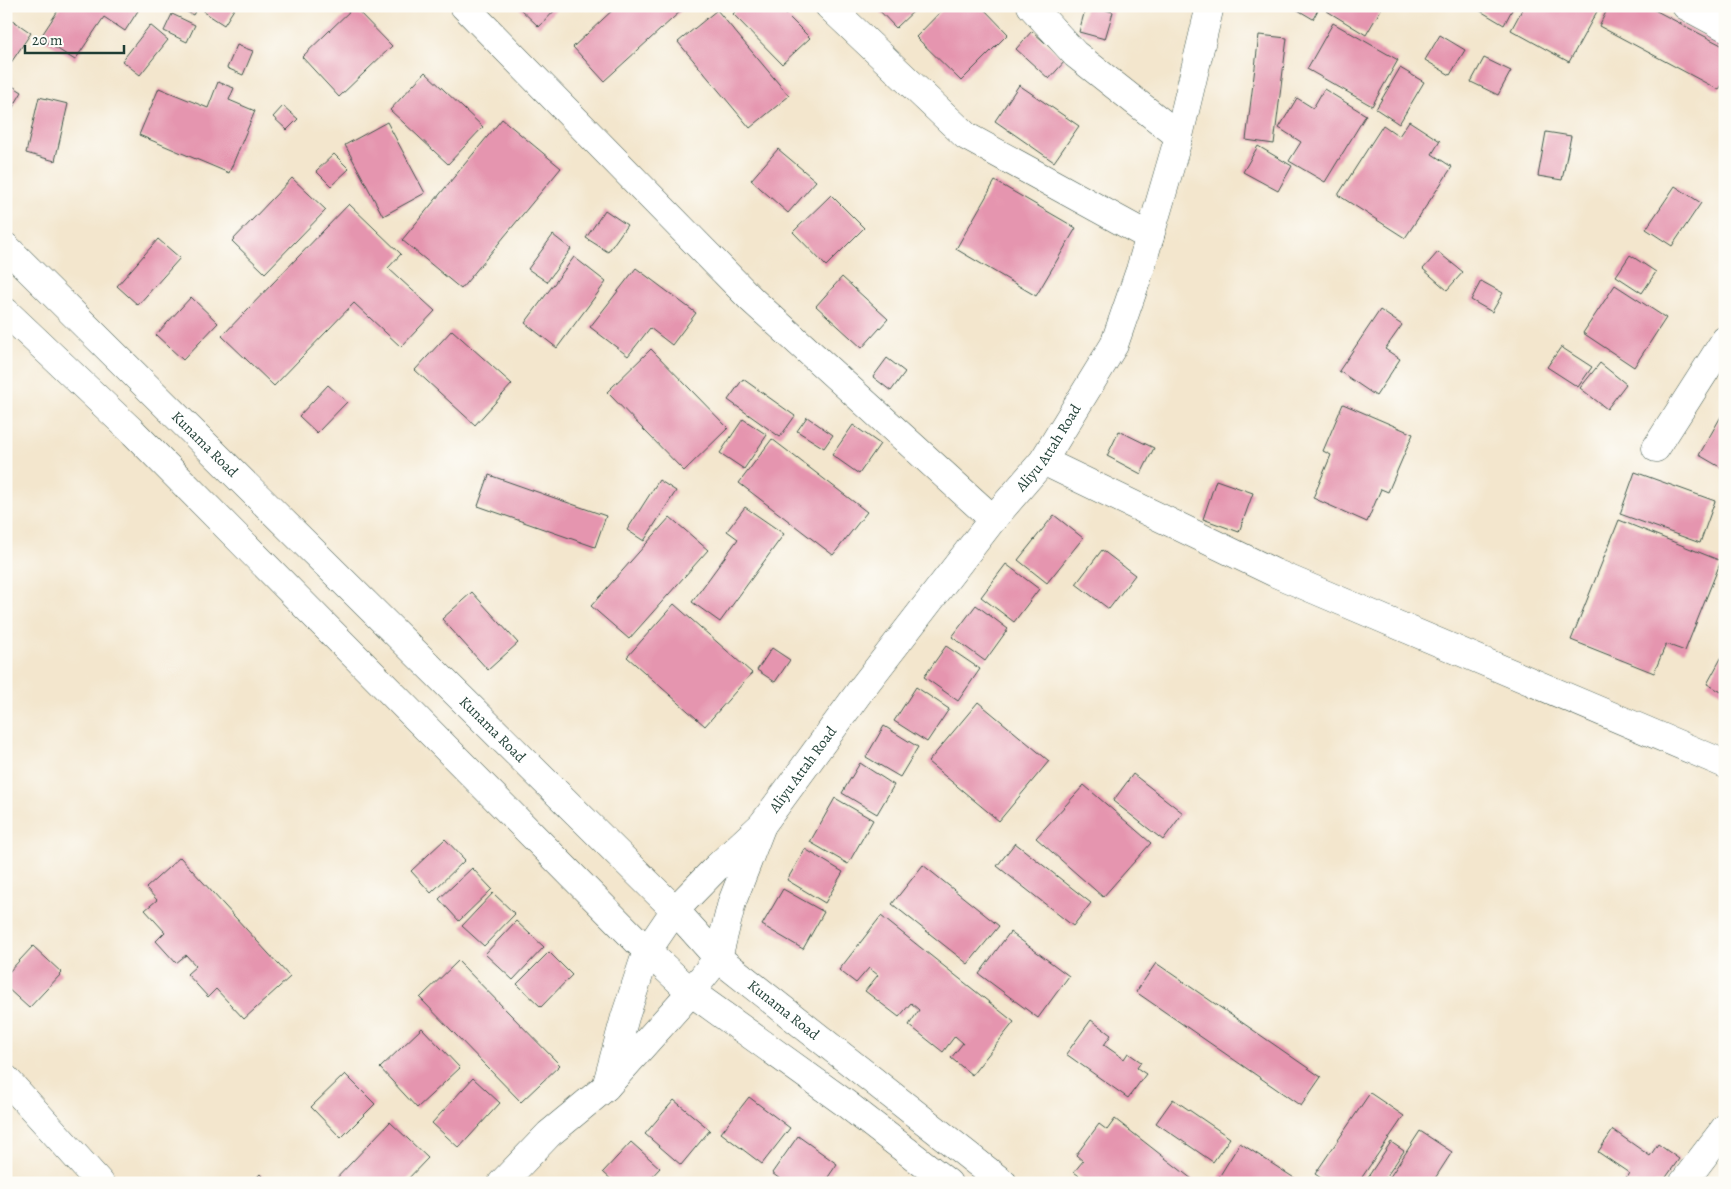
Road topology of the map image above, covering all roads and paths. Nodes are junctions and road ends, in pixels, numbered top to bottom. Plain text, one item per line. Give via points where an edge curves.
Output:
1 (464, 6) edge
2 (829, 6) edge
3 (1031, 6) edge
4 (1210, 6) edge
5 (1686, 6) edge
6 (1725, 27) edge
7 (1179, 136) junction
8 (1150, 237) junction
9 (6, 247) edge
10 (6, 312) edge
11 (1725, 340) edge
12 (1656, 448) dead end
13 (1043, 460) junction
14 (993, 518) junction
15 (1725, 764) edge
16 (762, 825) junction
17 (675, 910) junction
18 (647, 951) junction
19 (718, 958) junction
20 (691, 992) junction
21 (6, 1079) edge
22 (606, 1087) junction
23 (1725, 1128) edge
24 (100, 1183) edge
25 (502, 1183) edge
26 (948, 1183) edge
27 (1003, 1183) edge
28 (1683, 1183) edge

1 - 14 street via 752,300
2 - 8 street via 966,136
3 - 7 street via 1076,54
4 - 7 street, Aliyu Attah Road
5 - 6 street
7 - 8 street, Aliyu Attah Road
8 - 13 street, Aliyu Attah Road via 1114,345
9 - 17 street, Kunama Road
10 - 18 street via 134,433
11 - 12 street
13 - 14 street, Aliyu Attah Road
13 - 15 street via 1275,573
14 - 16 street, Aliyu Attah Road
16 - 17 street, Aliyu Attah Road
16 - 19 street, Aliyu Attah Road via 732,902
17 - 18 street, Aliyu Attah Road
17 - 19 street, Kunama Road
18 - 20 street
18 - 22 street, Aliyu Attah Road
19 - 20 street, Aliyu Attah Road
19 - 27 street, Kunama Road
20 - 22 street, Aliyu Attah Road
20 - 26 street via 845,1103
21 - 24 street
22 - 25 street, Aliyu Attah Road via 549,1134
23 - 28 street

